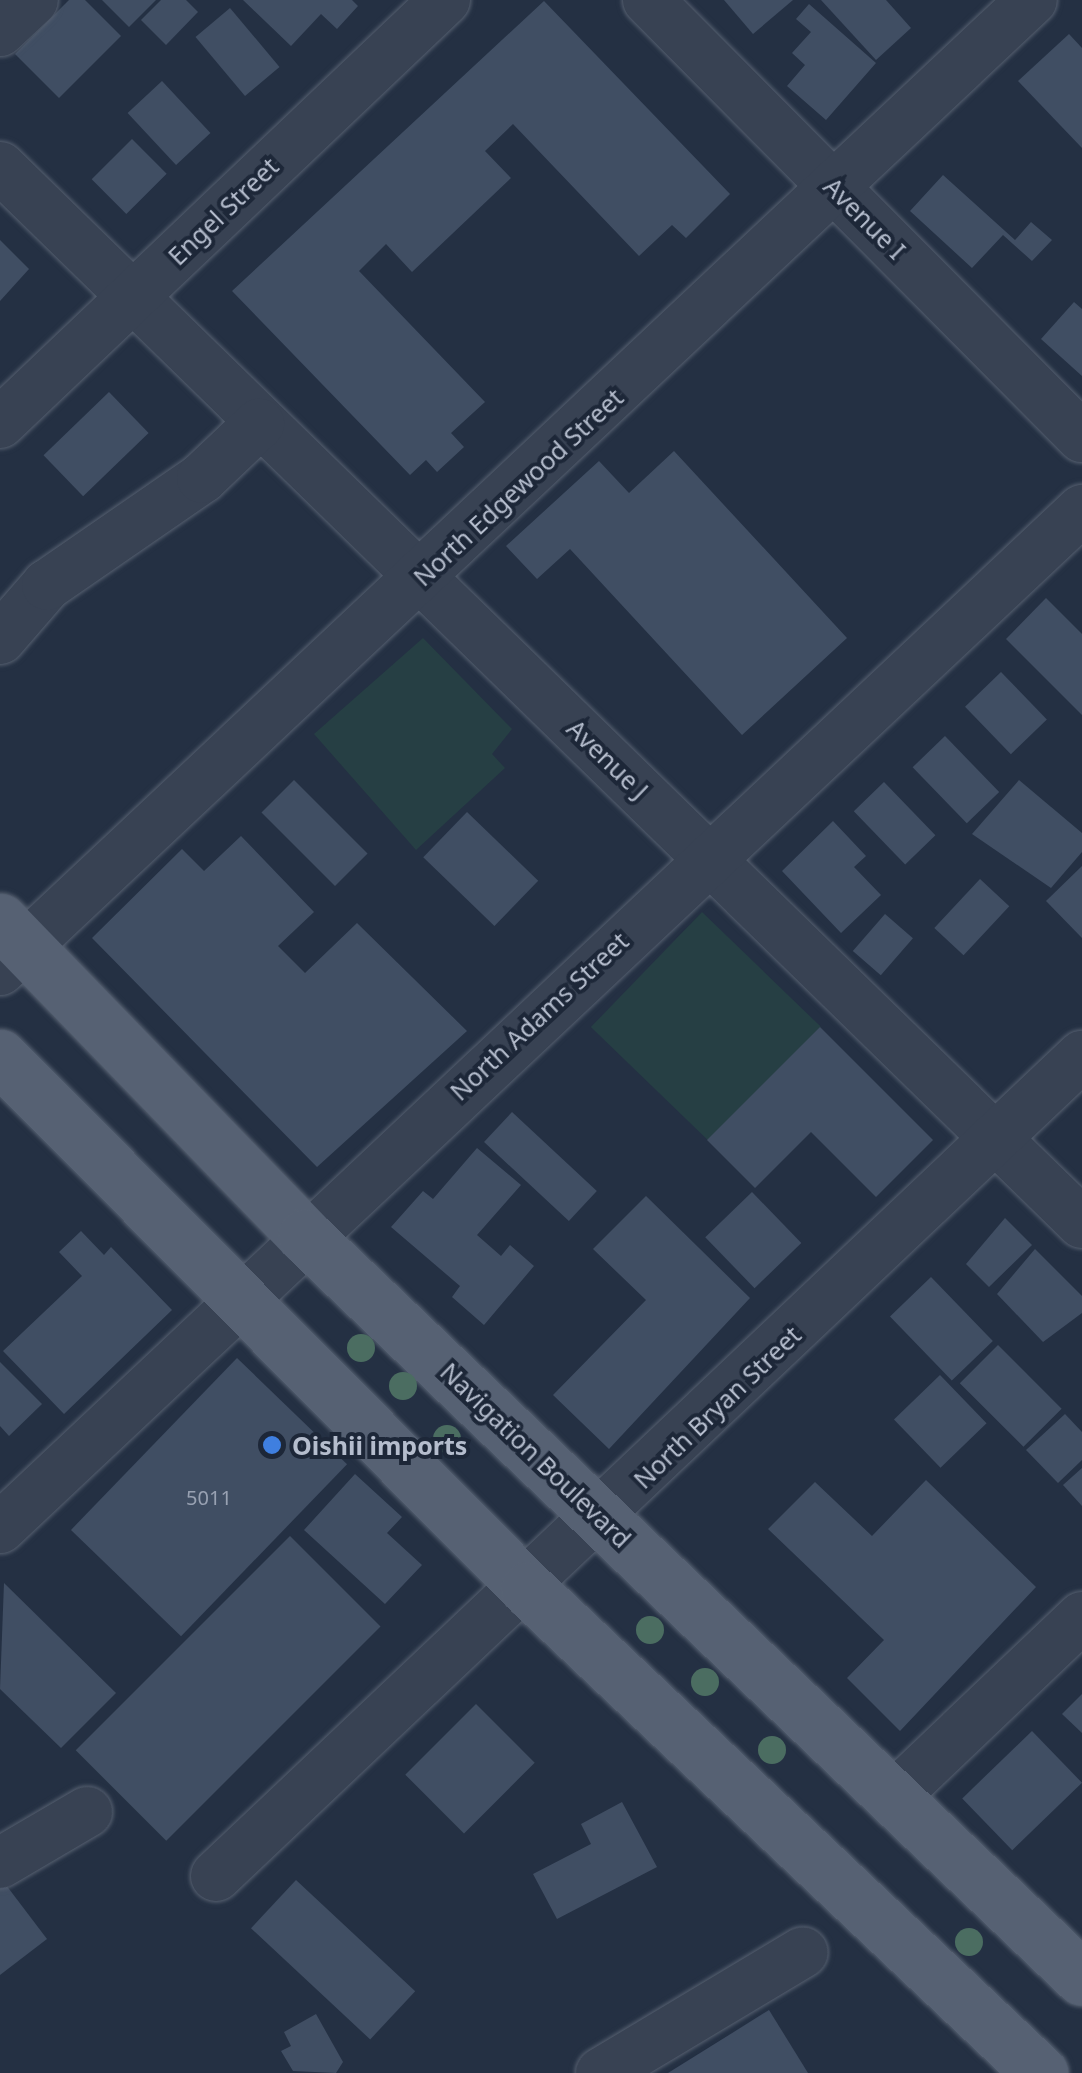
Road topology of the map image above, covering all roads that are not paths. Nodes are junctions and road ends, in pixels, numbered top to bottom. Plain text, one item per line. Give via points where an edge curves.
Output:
1 (33, 0) edge
2 (445, 0) edge
3 (648, 0) edge
4 (1032, 0) edge
5 (0, 31) edge
6 (0, 167) edge
7 (834, 187) junction
8 (134, 296) junction
9 (0, 423) edge
10 (260, 424) junction
11 (1082, 436) edge
12 (1082, 510) edge
13 (420, 580) junction
14 (0, 639) edge
15 (708, 856) junction
16 (8, 946) edge
17 (0, 1056) edge
18 (1082, 1056) edge
19 (996, 1138) junction
20 (1082, 1223) edge
21 (305, 1236) junction
22 (234, 1301) junction
23 (602, 1519) junction
24 (0, 1528) edge
25 (528, 1589) junction
26 (1082, 1617) edge
27 (894, 1797) junction
28 (88, 1812) dead end
29 (0, 1863) edge
30 (216, 1876) dead end
31 (803, 1952) dead end
32 (1075, 1959) edge
33 (601, 2073) edge
34 (1040, 2073) edge

1 - 5 street
2 - 8 street, Engel Street
3 - 7 street, Avenue I
4 - 7 street, North Edgewood Street
6 - 8 street, Avenue J
7 - 11 street, Avenue I
7 - 13 street, North Edgewood Street
8 - 9 street, Engel Street
8 - 10 street, Avenue J
10 - 13 street, Avenue J
10 - 14 street via 202,478 47,585
12 - 15 street, North Adams Street
13 - 15 street, Avenue J
13 - 16 street, North Edgewood Street
15 - 19 street, Avenue J
15 - 21 street, North Adams Street
16 - 21 main road, Navigation Boulevard
17 - 22 main road
18 - 19 street, North Bryan Street
19 - 20 street, Avenue J
19 - 23 street, North Bryan Street
21 - 22 street, North Adams Street
21 - 23 main road, Navigation Boulevard
22 - 24 street, North Adams Street
22 - 25 main road
23 - 25 street, North Bryan Street
23 - 27 main road, Navigation Boulevard
25 - 30 street, North Bryan Street
25 - 34 main road
26 - 27 street
27 - 32 main road, Navigation Boulevard
28 - 29 street
31 - 33 street

